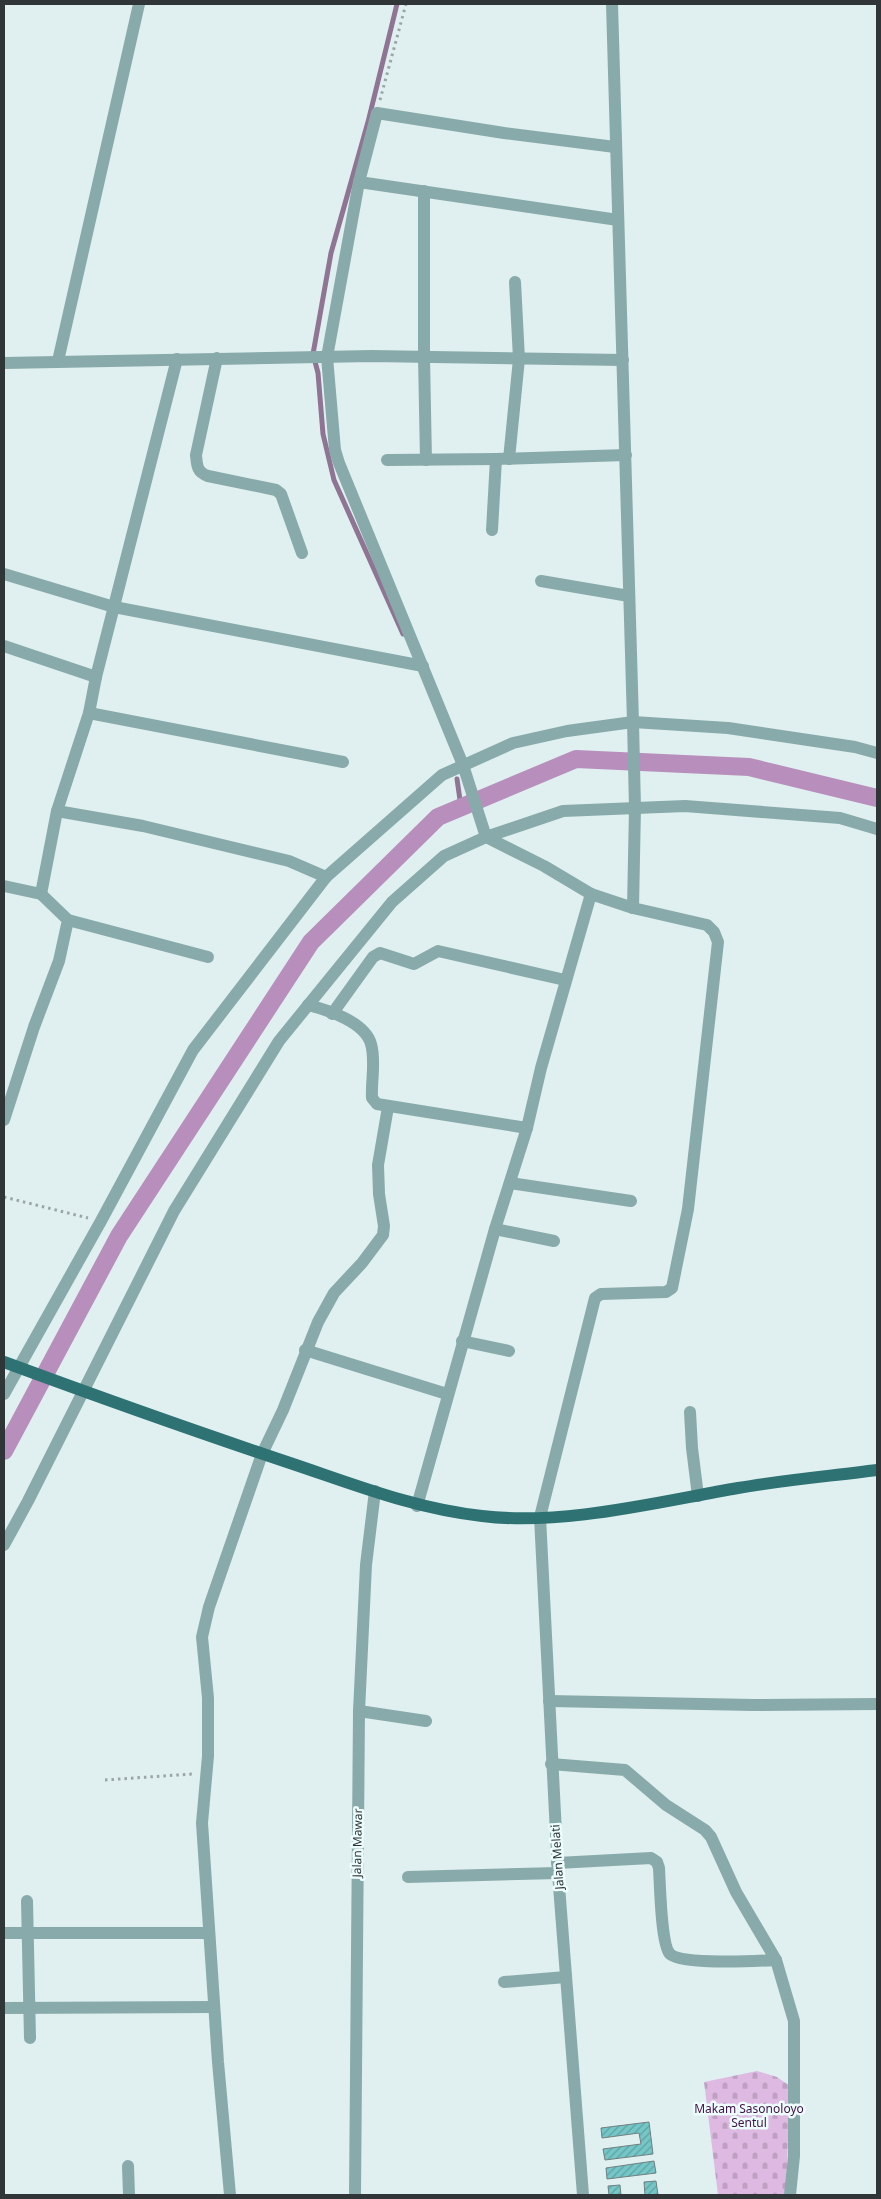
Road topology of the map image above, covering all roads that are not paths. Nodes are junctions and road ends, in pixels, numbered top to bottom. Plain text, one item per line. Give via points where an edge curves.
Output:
1 (139, 4) edge
2 (612, 4) edge
3 (615, 146) junction
4 (359, 182) junction
5 (424, 191) junction
6 (618, 220) junction
7 (515, 282) dead end
8 (317, 357) junction
9 (424, 357) junction
10 (217, 358) junction
11 (177, 359) junction
12 (519, 359) junction
13 (623, 360) junction
14 (58, 361) junction
15 (4, 363) edge
16 (626, 455) junction
17 (503, 459) junction
18 (387, 460) dead end
19 (426, 460) junction
20 (492, 530) dead end
21 (302, 553) dead end
22 (4, 574) edge
23 (541, 581) dead end
24 (628, 596) junction
25 (114, 607) junction
26 (4, 646) edge
27 (423, 666) junction
28 (96, 677) junction
29 (89, 713) junction
30 (633, 726) junction
31 (877, 753) edge
32 (343, 762) dead end
33 (463, 768) junction
34 (635, 808) junction
35 (58, 812) junction
36 (877, 830) edge
37 (485, 835) junction
38 (326, 877) junction
39 (4, 886) edge
40 (41, 894) junction
41 (591, 894) junction
42 (633, 908) junction
43 (68, 920) junction
44 (208, 957) dead end
45 (566, 980) junction
46 (308, 1006) junction
47 (332, 1014) junction
48 (388, 1107) junction
49 (4, 1120) edge
50 (527, 1128) junction
51 (510, 1183) junction
52 (631, 1201) dead end
53 (495, 1229) junction
54 (554, 1241) dead end
55 (462, 1341) junction
56 (306, 1350) junction
57 (509, 1351) dead end
58 (4, 1362) edge
59 (18, 1367) junction
60 (79, 1390) junction
61 (4, 1394) edge
62 (447, 1394) junction
63 (690, 1412) dead end
64 (262, 1454) junction
65 (877, 1470) edge
66 (375, 1492) junction
67 (698, 1496) junction
68 (417, 1506) junction
69 (540, 1517) junction
70 (4, 1546) edge
71 (549, 1701) junction
72 (877, 1704) edge
73 (359, 1711) junction
74 (426, 1721) dead end
75 (551, 1764) junction
76 (558, 1868) junction
77 (408, 1877) dead end
78 (27, 1901) dead end
79 (4, 1933) edge
80 (28, 1933) junction
81 (209, 1933) junction
82 (776, 1960) junction
83 (566, 1977) junction
84 (504, 1982) dead end
85 (214, 2007) junction
86 (4, 2008) edge
87 (30, 2008) junction
88 (30, 2038) dead end
89 (128, 2166) dead end
90 (129, 2195) edge
91 (230, 2195) edge
92 (355, 2195) edge
93 (583, 2195) edge
94 (790, 2195) edge

1 - 14 street
2 - 3 street
3 - 4 street via 377,113
3 - 6 street
4 - 5 street
4 - 8 street
5 - 6 street
5 - 9 street
6 - 13 street
7 - 12 street
8 - 9 street
8 - 10 street
8 - 27 street via 335,450
9 - 12 street
9 - 19 street
10 - 11 street
10 - 21 street via 196,455 197,466 208,476 276,490 281,494
11 - 14 street
11 - 25 street
12 - 13 street
12 - 17 street
13 - 16 street
14 - 15 street
16 - 17 street
16 - 24 street
17 - 19 street
17 - 20 street
18 - 19 street
22 - 25 street
23 - 24 street
24 - 30 street
25 - 27 street
25 - 28 street
26 - 28 street
27 - 33 street
28 - 29 street
29 - 32 street
29 - 35 street
30 - 31 street via 728,728
30 - 33 street via 567,731 513,744
30 - 34 street
33 - 37 street
33 - 38 street via 442,775
34 - 36 street via 684,806 840,818
34 - 37 street via 562,811
34 - 42 street
35 - 38 street via 143,826 289,861
35 - 40 street
37 - 41 street
37 - 46 street via 444,856 392,902
38 - 59 street via 193,1050
39 - 40 street
40 - 43 street
41 - 42 street
41 - 45 street
42 - 69 street, Jalan Melati via 707,925 718,942 688,1209 669,1291 601,1294 595,1298
43 - 44 street
43 - 49 street via 59,961
45 - 47 street via 438,951 414,964 380,954 373,957
45 - 50 street
46 - 47 street
46 - 60 street via 279,1041 174,1211
47 - 48 street via 354,1022 366,1034 371,1044 372,1098 377,1104
48 - 50 street
48 - 56 street via 378,1165 383,1235 334,1293
50 - 51 street
51 - 52 street
51 - 53 street
53 - 54 street
53 - 55 street
55 - 57 street
55 - 62 street
56 - 62 street
56 - 64 street
58 - 59 main road
59 - 60 main road
59 - 61 street
60 - 64 main road
60 - 70 street
62 - 68 street
63 - 67 street
64 - 66 main road
64 - 81 street via 209,1607 202,1637 208,1698 202,1823
65 - 67 main road
66 - 68 main road
66 - 73 street, Jalan Mawar via 366,1565
67 - 69 main road
68 - 69 main road via 483,1516
69 - 71 street, Jalan Melati
71 - 72 street
71 - 75 street, Jalan Melati
73 - 74 street
73 - 92 street, Jalan Mawar
75 - 76 street, Jalan Melati
75 - 82 street via 625,1770 666,1805 705,1830 736,1892
76 - 77 street
76 - 82 street via 651,1858 659,1868 662,1921 670,1954 677,1958 720,1962
76 - 83 street, Jalan Melati
78 - 80 street
79 - 80 street
80 - 81 street
80 - 87 street
81 - 85 street
82 - 94 street via 794,2021 794,2156
83 - 84 street
83 - 93 street, Jalan Melati
85 - 87 street
85 - 91 street
86 - 87 street
87 - 88 street
89 - 90 street

